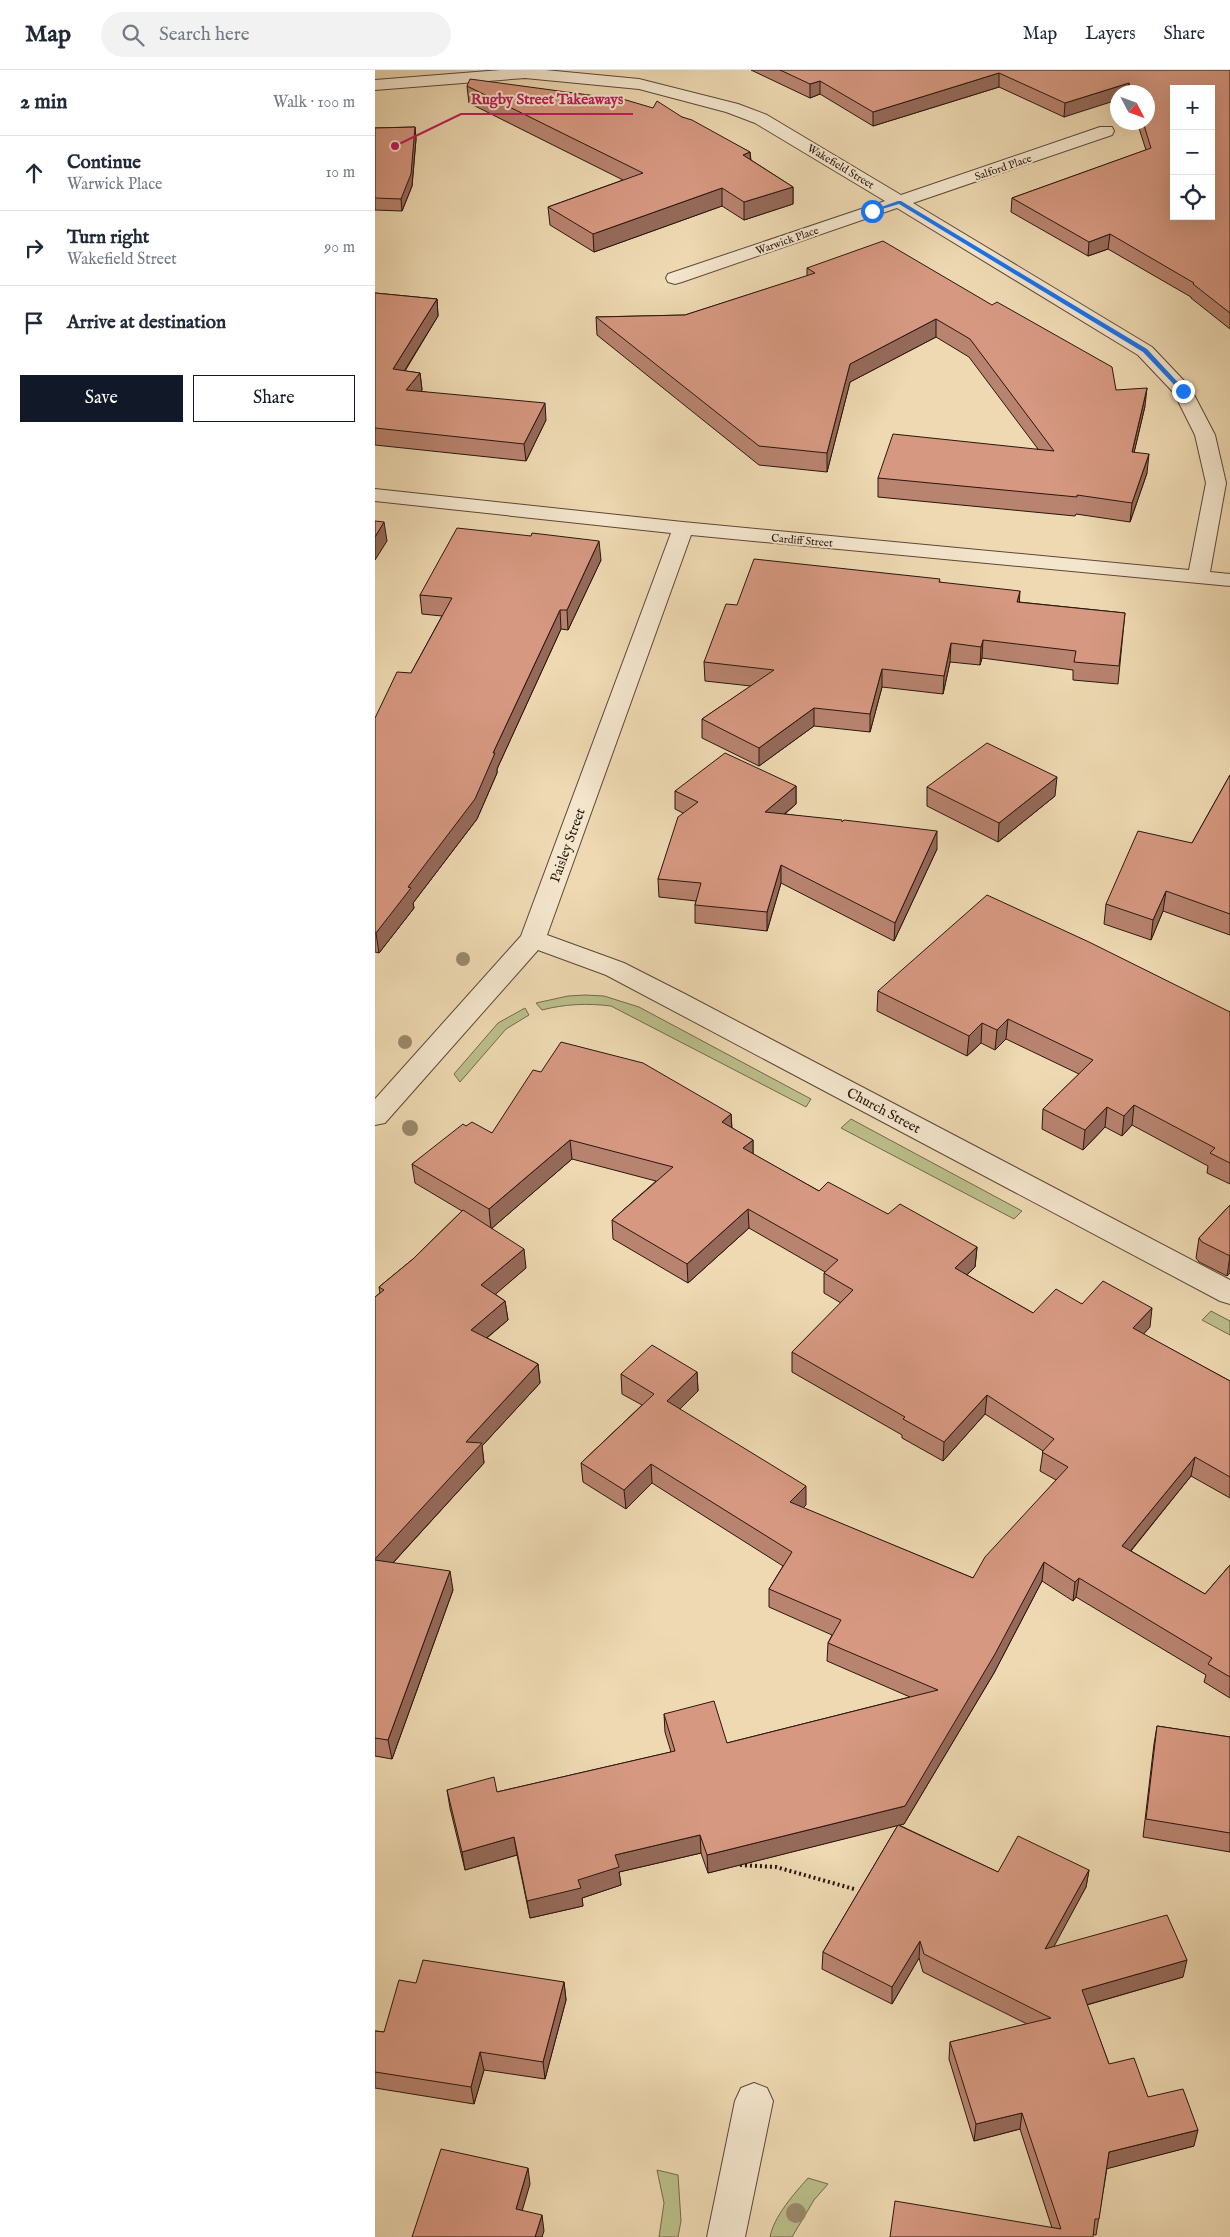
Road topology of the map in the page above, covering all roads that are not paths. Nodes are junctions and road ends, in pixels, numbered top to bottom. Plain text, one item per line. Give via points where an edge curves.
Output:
1 (375, 85) edge
2 (1105, 131) dead end
3 (899, 202) junction
4 (675, 278) dead end
5 (375, 495) edge
6 (683, 528) junction
7 (1198, 577) junction
8 (1230, 580) edge
9 (533, 939) junction
10 (375, 1116) edge
11 (1230, 1292) edge
12 (754, 2101) dead end
13 (726, 2237) edge

1 - 3 street, Wakefield Street via 525,74 582,77 649,86 761,119
2 - 3 street, Salford Place
3 - 4 street, Warwick Place
3 - 7 street, Wakefield Street via 1145,351 1183,391 1205,435 1216,483
5 - 6 street, Cardiff Street
6 - 7 street, Cardiff Street
6 - 9 street, Paisley Street
7 - 8 street, Cardiff Street
9 - 10 street, Paisley Street
9 - 11 street, Church Street via 615,969 677,1000
12 - 13 street

